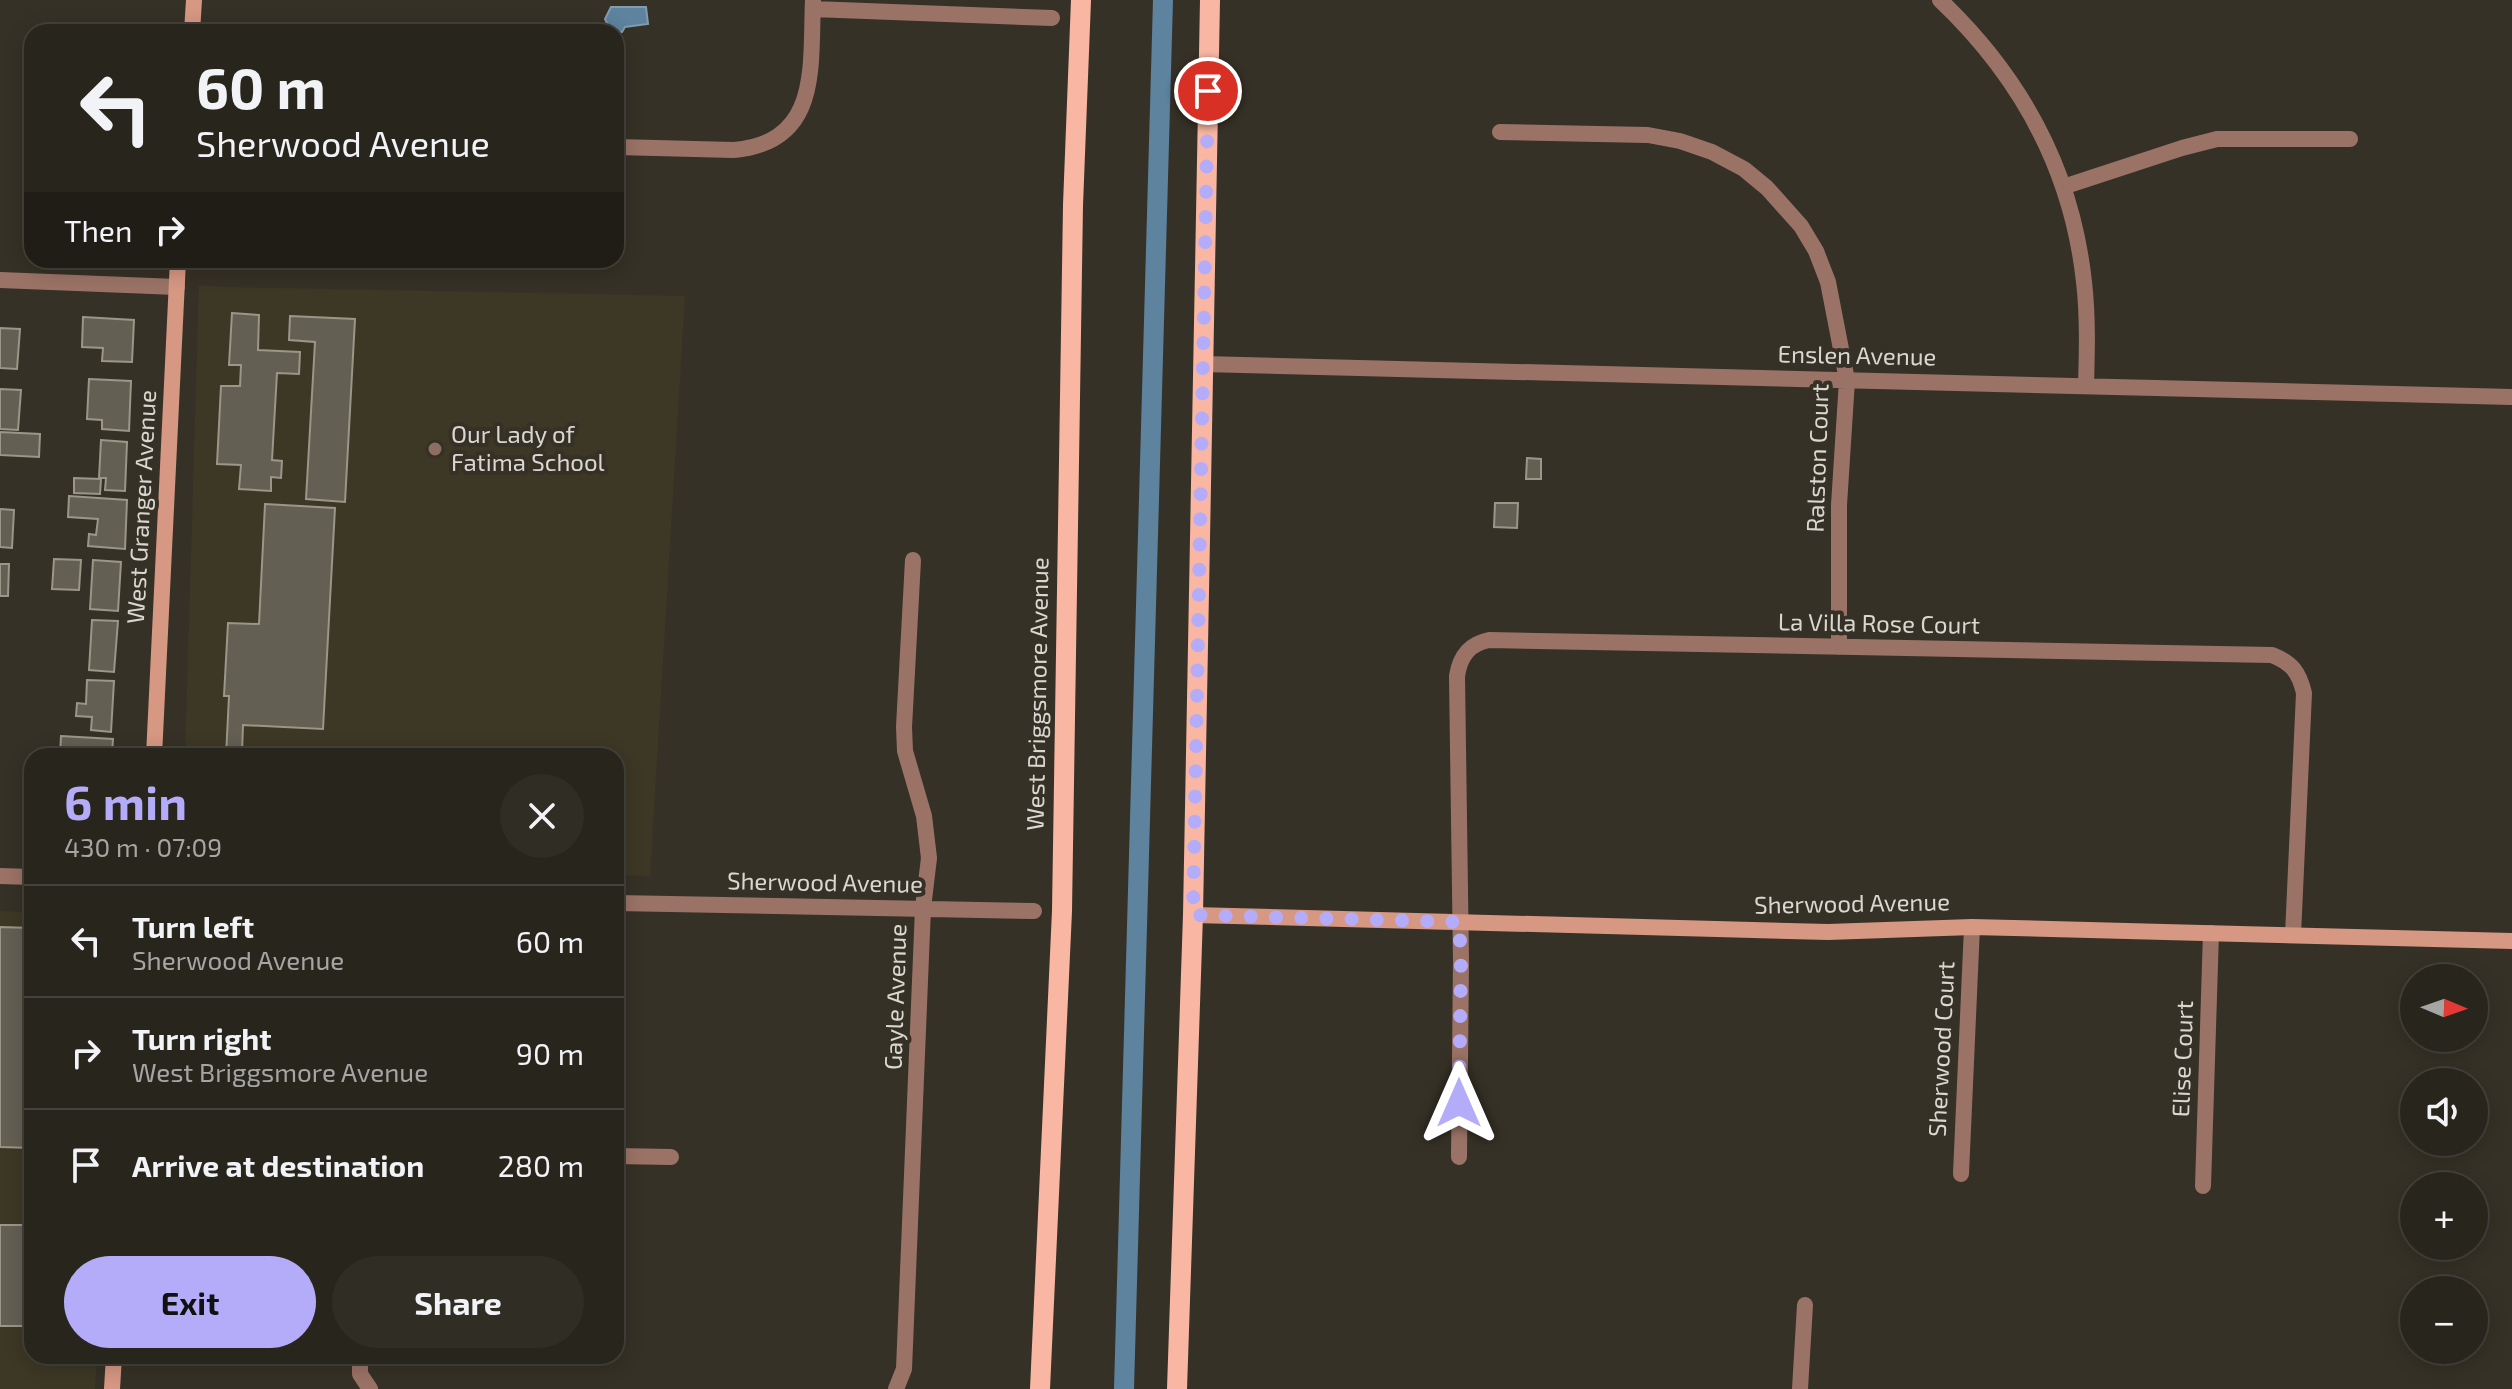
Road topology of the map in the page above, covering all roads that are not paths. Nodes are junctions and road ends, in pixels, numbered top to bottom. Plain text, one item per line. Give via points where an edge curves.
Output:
1 (194, 0) edge
2 (1081, 0) edge
3 (1210, 0) edge
4 (1940, 0) edge
5 (813, 4) edge
6 (1052, 18) dead end
7 (192, 24) edge
8 (1500, 132) dead end
9 (2350, 139) dead end
10 (624, 147) edge
11 (2063, 187) junction
12 (178, 268) edge
13 (0, 280) edge
14 (177, 287) junction
15 (1202, 364) junction
16 (1847, 380) junction
17 (2086, 386) junction
18 (2512, 397) edge
19 (913, 560) dead end
20 (1839, 647) junction
21 (154, 748) edge
22 (0, 876) edge
23 (24, 877) edge
24 (624, 903) edge
25 (923, 908) junction
26 (1034, 911) dead end
27 (1193, 915) junction
28 (1459, 922) junction
29 (1972, 927) junction
30 (2211, 933) junction
31 (2293, 935) junction
32 (2512, 941) edge
33 (624, 1156) edge
34 (671, 1157) dead end
35 (1459, 1157) dead end
36 (1961, 1174) dead end
37 (2203, 1186) dead end
38 (1805, 1305) dead end
39 (114, 1364) edge
40 (360, 1364) edge
41 (368, 1387) edge
42 (112, 1389) edge
43 (896, 1389) edge
44 (1040, 1389) edge
45 (1177, 1389) edge
46 (1800, 1389) edge

1 - 7 street
2 - 44 main road, West Briggsmore Avenue via 1062,911
3 - 15 main road
4 - 11 street via 1995,57 2021,95
5 - 6 street
5 - 10 street via 805,103 773,140 734,150
8 - 16 street, Ralston Court via 1648,135 1712,152 1744,169 1785,206 1816,251 1828,282
9 - 11 street via 2217,139
11 - 17 street via 2084,280
12 - 14 street, West Granger Avenue
13 - 14 street
14 - 21 street, West Granger Avenue
15 - 16 street, Enslen Avenue
15 - 27 main road
16 - 17 street, Enslen Avenue
16 - 20 street, Ralston Court via 1839,505
17 - 18 street, Enslen Avenue
19 - 25 street, Gayle Avenue via 904,727 929,858
20 - 28 street, La Villa Rose Court via 1489,640 1467,650 1457,676
20 - 31 street, La Villa Rose Court via 2272,655 2285,660 2301,678 2304,693
22 - 23 street
24 - 25 street, Sherwood Avenue
25 - 26 street, Sherwood Avenue
25 - 43 street, Gayle Avenue via 904,1369
27 - 28 street, Sherwood Avenue
27 - 45 main road
28 - 29 street, Sherwood Avenue via 1828,932
28 - 35 street, La Villa Rose Court
29 - 30 street, Sherwood Avenue
29 - 36 street, Sherwood Court
30 - 31 street, Sherwood Avenue
30 - 37 street, Elise Court
31 - 32 street, Sherwood Avenue
33 - 34 street
38 - 46 street
39 - 42 street
40 - 41 street

